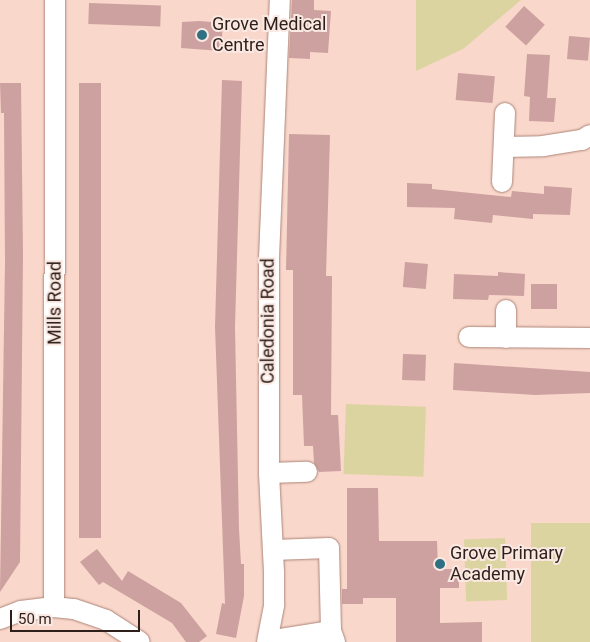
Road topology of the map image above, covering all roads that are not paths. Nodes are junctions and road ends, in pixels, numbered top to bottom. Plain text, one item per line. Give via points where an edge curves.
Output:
1 (55, 0) edge
2 (280, 0) edge
3 (505, 113) dead end
4 (590, 135) edge
5 (504, 147) junction
6 (502, 182) dead end
7 (506, 310) dead end
8 (469, 337) dead end
9 (506, 338) junction
10 (590, 338) edge
11 (307, 472) dead end
12 (269, 473) junction
13 (273, 550) junction
14 (54, 607) junction
15 (0, 619) edge
16 (333, 637) edge
17 (140, 642) edge
18 (267, 642) edge

1 - 14 street, Mills Road
2 - 12 street, Caledonia Road via 269,258
3 - 5 street
4 - 5 street via 582,140 543,146
5 - 6 street
7 - 9 street
8 - 9 street
9 - 10 street
11 - 12 street
12 - 13 street, Caledonia Road
13 - 16 street via 329,548
13 - 18 street, Caledonia Road via 274,605
14 - 15 street via 21,611
14 - 17 street via 74,609 106,620
16 - 18 street

